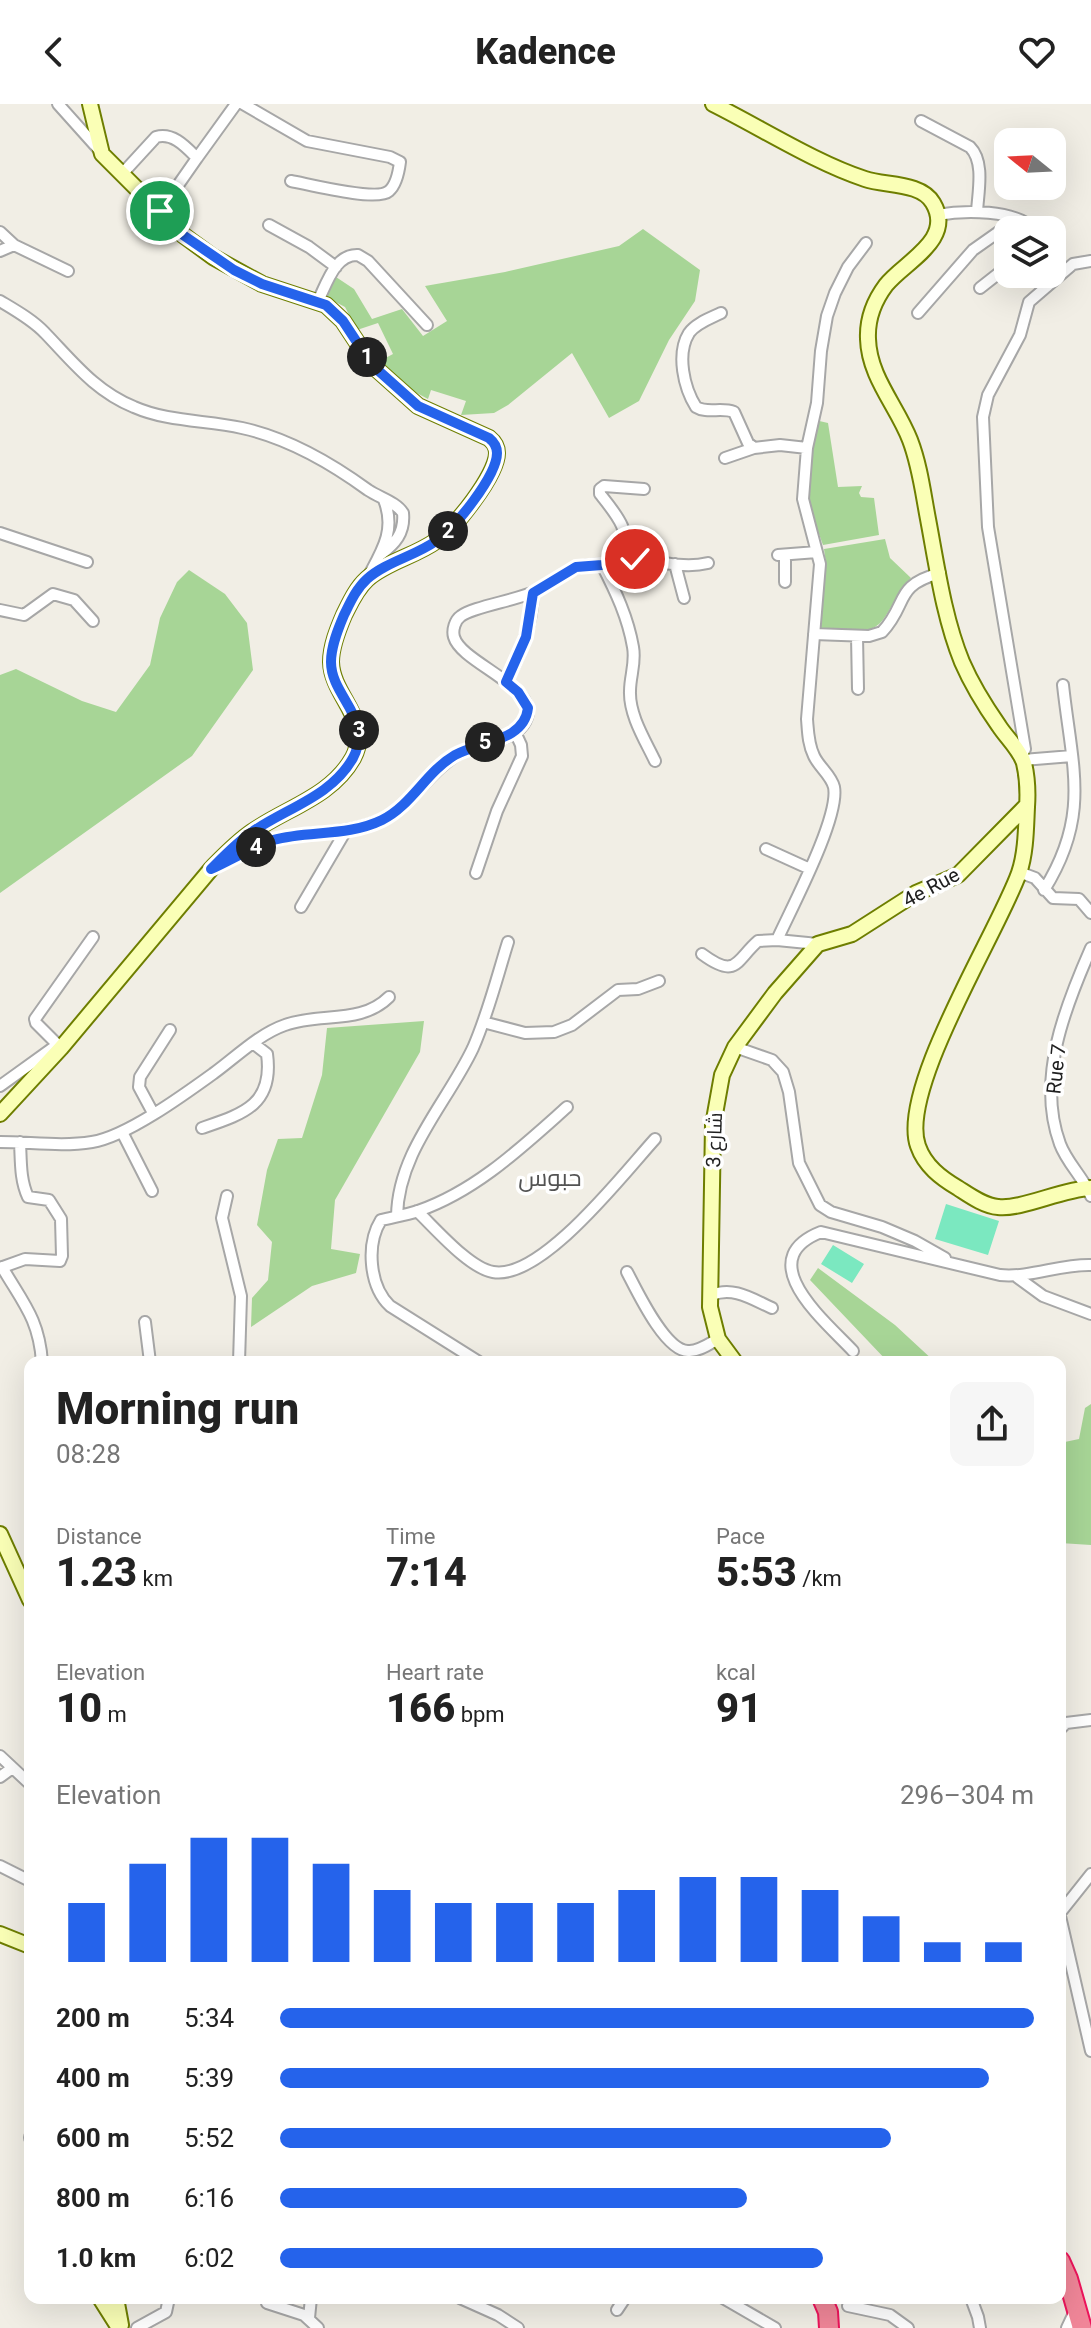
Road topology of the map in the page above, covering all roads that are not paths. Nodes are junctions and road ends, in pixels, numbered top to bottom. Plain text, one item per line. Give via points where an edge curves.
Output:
1 (58, 104) edge
2 (90, 104) edge
3 (236, 104) edge
4 (243, 104) edge
5 (713, 104) edge
6 (921, 121) dead end
7 (102, 154) junction
8 (197, 158) junction
9 (122, 174) junction
10 (291, 181) dead end
11 (160, 211) junction
12 (977, 212) junction
13 (937, 215) junction
14 (1000, 216) edge
15 (269, 225) dead end
16 (0, 232) edge
17 (994, 235) edge
18 (866, 243) dead end
19 (14, 245) junction
20 (0, 251) edge
21 (1091, 261) edge
22 (336, 267) junction
23 (68, 271) dead end
24 (994, 277) edge
25 (980, 288) dead end
26 (0, 301) edge
27 (318, 301) junction
28 (721, 313) dead end
29 (918, 313) dead end
30 (427, 325) dead end
31 (754, 448) junction
32 (807, 448) junction
33 (725, 458) dead end
34 (644, 489) dead end
35 (0, 533) edge
36 (817, 552) junction
37 (623, 559) junction
38 (87, 562) dead end
39 (708, 563) dead end
40 (675, 564) junction
41 (602, 565) junction
42 (940, 573) junction
43 (366, 580) junction
44 (785, 582) dead end
45 (533, 593) junction
46 (684, 598) dead end
47 (0, 610) edge
48 (93, 621) dead end
49 (814, 634) junction
50 (857, 636) junction
51 (506, 682) junction
52 (1063, 685) dead end
53 (858, 689) dead end
54 (515, 732) junction
55 (1072, 756) junction
56 (1022, 758) junction
57 (655, 761) dead end
58 (1027, 805) junction
59 (345, 832) junction
60 (766, 849) dead end
61 (211, 869) junction
62 (810, 869) junction
63 (1019, 872) junction
64 (476, 873) dead end
65 (1044, 890) junction
66 (301, 907) dead end
67 (1091, 913) edge
68 (93, 937) dead end
69 (777, 940) junction
70 (508, 942) dead end
71 (818, 944) junction
72 (1091, 948) edge
73 (702, 954) dead end
74 (659, 981) dead end
75 (389, 997) dead end
76 (483, 1022) junction
77 (170, 1030) dead end
78 (254, 1044) junction
79 (59, 1046) junction
80 (735, 1047) junction
81 (0, 1086) edge
82 (567, 1107) dead end
83 (153, 1113) junction
84 (0, 1114) edge
85 (202, 1128) dead end
86 (122, 1132) junction
87 (655, 1139) dead end
88 (0, 1142) edge
89 (20, 1142) junction
90 (152, 1191) dead end
91 (1090, 1191) edge
92 (227, 1196) dead end
93 (417, 1211) junction
94 (397, 1216) junction
95 (954, 1263) junction
96 (1091, 1265) edge
97 (1, 1268) edge
98 (627, 1272) dead end
99 (1017, 1277) junction
100 (712, 1295) junction
101 (772, 1308) dead end
102 (1091, 1314) edge
103 (145, 1322) dead end
104 (718, 1339) junction
105 (853, 1351) dead end
106 (41, 1356) edge
107 (149, 1356) edge
108 (239, 1356) edge
109 (469, 1356) edge
110 (731, 1356) edge
111 (0, 1534) edge
112 (24, 1587) edge
113 (1091, 1720) edge
114 (1066, 1723) edge
115 (0, 1756) edge
116 (11, 1769) junction
117 (0, 1777) edge
118 (24, 1779) edge
119 (0, 1866) edge
120 (1091, 1874) edge
121 (24, 1878) edge
122 (1066, 1906) edge
123 (0, 1934) edge
124 (1066, 1941) edge
125 (24, 1944) edge
126 (1091, 2051) edge
127 (1066, 2278) edge
128 (104, 2304) edge
129 (117, 2304) edge
130 (168, 2304) edge
131 (270, 2304) edge
132 (310, 2304) edge
133 (473, 2304) edge
134 (621, 2304) edge
135 (734, 2304) edge
136 (854, 2304) edge
137 (973, 2304) edge
138 (1077, 2308) junction
139 (617, 2310) dead end
140 (309, 2318) junction
141 (773, 2326) edge
142 (120, 2328) edge
143 (137, 2328) edge
144 (318, 2328) edge
145 (518, 2328) edge
146 (757, 2328) edge
147 (908, 2328) edge
148 (980, 2328) edge
149 (1067, 2328) edge
150 (1082, 2328) edge

1 - 7 street
2 - 7 street
3 - 8 street
4 - 10 street via 307,141 400,162 392,188 383,194
5 - 13 street via 840,170 922,193
6 - 12 street via 976,153
7 - 9 street
8 - 9 street via 162,135
8 - 11 street
9 - 11 street
11 - 27 street via 190,241 234,270
12 - 13 street
12 - 14 street
13 - 42 street via 928,246 889,281 871,308 867,338 876,375 899,415 919,468
15 - 22 street
16 - 19 street
17 - 29 street via 973,250
18 - 32 street via 848,267 827,316
19 - 20 street
19 - 23 street
21 - 56 street via 1073,264 1029,302 983,417 988,527 1025,749
22 - 27 street
22 - 30 street via 349,255 364,258
24 - 25 street
26 - 43 street via 45,333 89,380 124,403 268,437 321,459 402,509 397,540 380,555
27 - 43 street via 334,311 372,365 408,398 436,416 483,434 496,446 492,472 452,528
28 - 31 street via 690,331 684,373 696,407 734,412
31 - 32 street
31 - 33 street
32 - 36 street via 803,499
34 - 37 street via 600,489 626,536
35 - 38 street
36 - 44 street via 782,556
36 - 49 street
37 - 40 street
37 - 41 street
39 - 40 street
40 - 46 street
41 - 45 street via 576,567
41 - 57 street via 624,612 634,659 631,706
42 - 50 street via 917,579 906,589 882,632
42 - 56 street via 948,621 964,666
43 - 61 street via 338,628 331,663 358,725 354,756 318,795 253,831
45 - 51 street via 526,637
45 - 51 street via 461,616 453,630 459,647
47 - 48 street via 24,615 53,594 74,600
49 - 50 street
49 - 62 street via 809,740 835,794
50 - 53 street
51 - 54 street via 528,708
52 - 55 street
54 - 59 street via 450,758 400,808
54 - 64 street via 522,756
55 - 56 street
55 - 65 street via 1076,825 1066,857
56 - 58 street
58 - 63 street
58 - 71 street, 4e Rue via 958,875 916,893 852,934
59 - 61 street via 273,840
59 - 66 street
60 - 62 street
61 - 79 street
62 - 69 street
63 - 65 street via 1035,878
63 - 91 street via 941,1038 917,1116 917,1140 937,1174 991,1206
65 - 67 street via 1058,900 1079,899
68 - 79 street via 35,1019
69 - 71 street
69 - 73 street via 758,941 747,956 730,965
70 - 76 street
71 - 80 street, شارع 3
72 - 91 street, Rue 7 via 1069,999 1052,1066 1060,1146
74 - 76 street via 618,990 572,1025 554,1032 510,1031
75 - 78 street via 358,1015 286,1024
76 - 94 street via 412,1156 401,1181
77 - 83 street via 140,1077 139,1087
78 - 83 street
78 - 85 street via 267,1054 269,1073 262,1097 238,1114
79 - 81 street
79 - 84 street
80 - 95 street via 772,1060 783,1072 799,1163 820,1205 915,1241
80 - 100 street, شارع 3 via 722,1075 713,1125
82 - 93 street via 486,1174
83 - 86 street
86 - 89 street via 93,1142
86 - 90 street
87 - 93 street via 559,1244 519,1268 494,1273 480,1267
88 - 89 street
89 - 97 street via 26,1194 49,1200 61,1219 62,1259 25,1259
92 - 108 street via 222,1218 241,1296
93 - 94 street
94 - 109 street via 381,1220 373,1233 373,1274 381,1298
95 - 99 street
95 - 105 street via 821,1232 804,1239 792,1256 797,1290
96 - 99 street
97 - 106 street via 36,1324
98 - 104 street via 679,1350 694,1350
99 - 102 street via 1043,1296
100 - 101 street via 723,1290 742,1294
100 - 104 street, شارع 3
103 - 107 street
104 - 110 street, شارع 3
111 - 112 street
113 - 114 street
115 - 116 street
116 - 117 street
116 - 118 street
119 - 121 street
120 - 122 street
123 - 125 street
124 - 126 street
127 - 138 highway
128 - 142 street
129 - 142 street
130 - 143 street via 166,2312
131 - 140 street
132 - 140 street
133 - 145 street
134 - 139 street
135 - 141 street
136 - 147 street via 890,2315
137 - 148 street
138 - 149 street
138 - 150 highway
140 - 144 street
141 - 146 street

